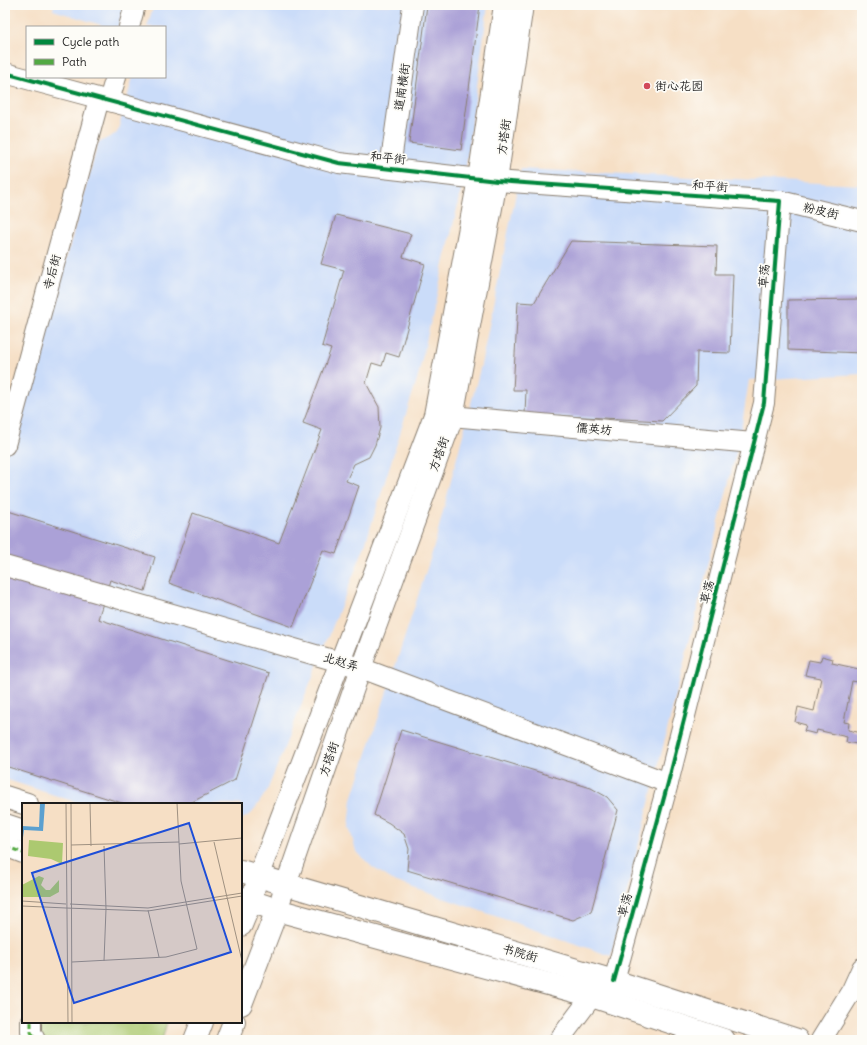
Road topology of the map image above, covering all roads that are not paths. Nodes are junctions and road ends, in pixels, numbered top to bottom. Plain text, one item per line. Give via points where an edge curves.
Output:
1 (135, 5) edge
2 (413, 5) edge
3 (504, 5) edge
4 (523, 5) edge
5 (129, 26) edge
6 (5, 73) edge
7 (115, 78) edge
8 (104, 100) junction
9 (390, 168) junction
10 (488, 180) junction
11 (780, 201) junction
12 (862, 221) edge
13 (443, 416) junction
14 (753, 442) junction
15 (5, 445) edge
16 (5, 566) edge
17 (340, 662) junction
18 (361, 668) junction
19 (668, 783) junction
20 (5, 797) edge
21 (24, 803) edge
22 (5, 825) edge
23 (22, 831) edge
24 (5, 846) edge
25 (22, 852) edge
26 (250, 874) edge
27 (286, 885) junction
28 (246, 900) edge
29 (277, 910) junction
30 (242, 920) edge
31 (862, 968) edge
32 (614, 981) junction
33 (592, 996) junction
34 (242, 1001) edge
35 (31, 1023) edge
36 (202, 1023) edge
37 (234, 1023) edge
38 (35, 1040) edge
39 (195, 1040) edge
40 (227, 1040) edge
41 (559, 1040) edge
42 (724, 1040) edge
43 (797, 1040) edge
44 (821, 1040) edge

1 - 5 street
2 - 9 street, 道南横街
3 - 10 street, 方塔街
4 - 10 street, 方塔街
6 - 8 street, 和平街
7 - 8 street, 寺后街
8 - 9 street, 和平街 via 339,164
8 - 15 street, 寺后街
9 - 10 street, 和平街
10 - 11 street, 和平街
10 - 13 street, 方塔街
11 - 12 street, 粉皮街
11 - 14 street, 草荡 via 764,403
13 - 14 street, 儒英坊
13 - 17 street, 方塔街
13 - 18 street, 方塔街
14 - 19 street, 草荡 via 717,596
16 - 17 street, 北赵弄
17 - 18 street, 北赵弄
17 - 26 street, 方塔街
18 - 19 street, 北赵弄
18 - 27 street, 方塔街
19 - 32 street, 草荡
20 - 21 main road
22 - 23 main road
24 - 25 street
26 - 27 main road, 书院街
26 - 28 street, 方塔街
27 - 29 street, 方塔街
27 - 32 main road, 书院街
28 - 29 main road, 书院街
28 - 30 main road
29 - 33 main road, 书院街
29 - 34 main road
31 - 44 street via 852,990
32 - 43 main road, 书院街
33 - 41 street
33 - 42 main road, 书院街
35 - 38 street via 31,1032
36 - 39 main road
37 - 40 main road

